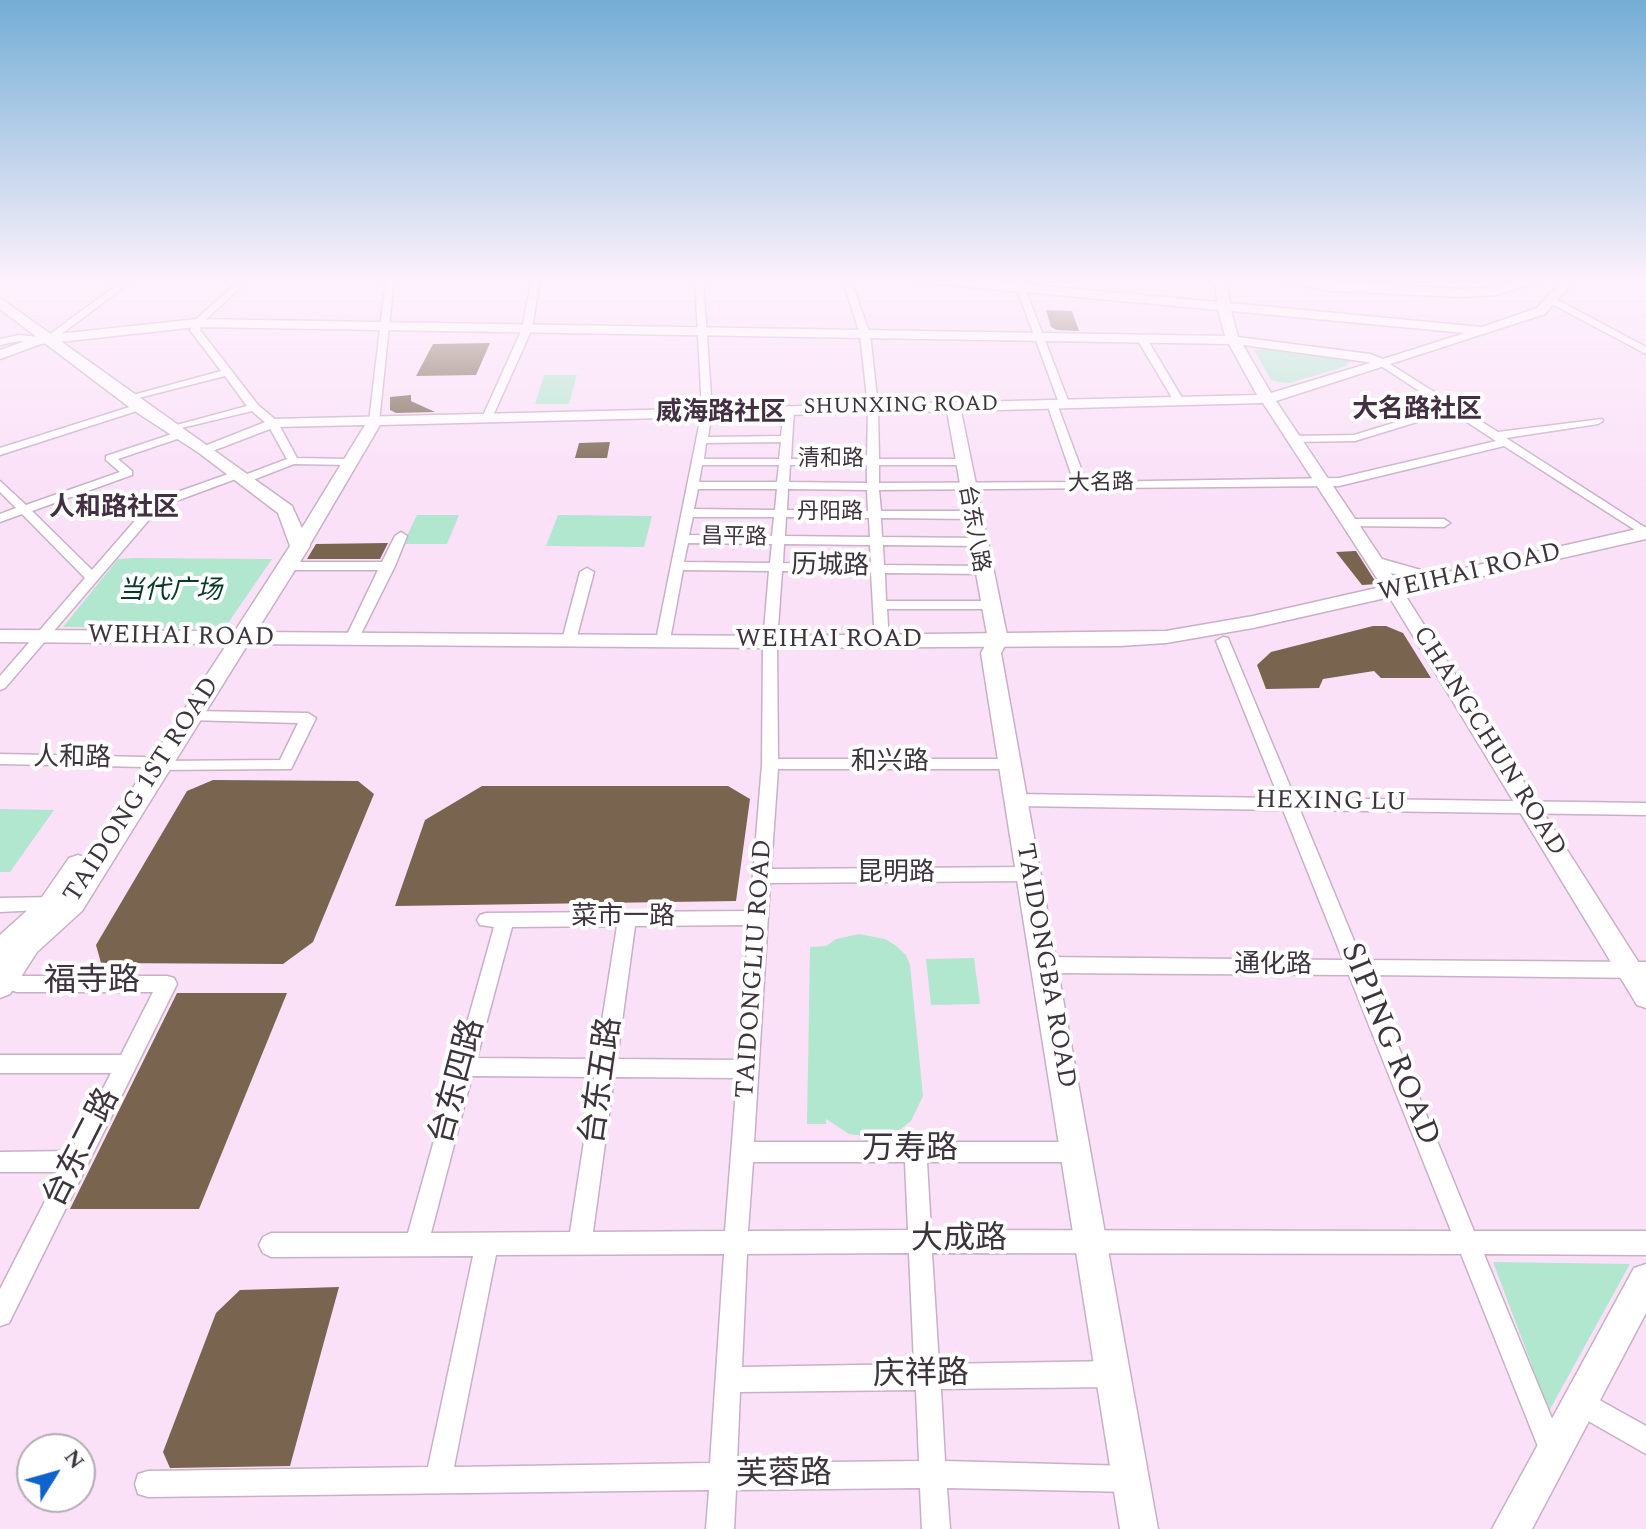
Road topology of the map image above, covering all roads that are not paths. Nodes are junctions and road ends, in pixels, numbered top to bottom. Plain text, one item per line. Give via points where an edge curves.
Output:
1 (26, 349) edge
2 (28, 349) edge
3 (56, 349) edge
4 (209, 349) edge
5 (381, 349) edge
6 (518, 349) edge
7 (702, 349) edge
8 (867, 349) edge
9 (1043, 349) edge
10 (1148, 349) edge
11 (1238, 349) edge
12 (1304, 349) edge
13 (1429, 349) edge
14 (0, 357) edge
15 (1385, 364) junction
16 (226, 373) junction
17 (1267, 399) junction
18 (1179, 401) junction
19 (1058, 404) junction
20 (133, 405) junction
21 (951, 406) junction
22 (254, 407) junction
23 (873, 407) junction
24 (789, 409) junction
25 (707, 411) junction
26 (487, 418) junction
27 (1413, 420) dead end
28 (1598, 421) dead end
29 (374, 422) junction
30 (273, 423) junction
31 (176, 433) junction
32 (786, 439) junction
33 (1293, 439) junction
34 (1500, 439) junction
35 (702, 440) junction
36 (205, 449) junction
37 (0, 452) edge
38 (293, 461) junction
39 (784, 461) junction
40 (873, 461) junction
41 (350, 462) junction
42 (697, 462) junction
43 (962, 462) junction
44 (238, 477) junction
45 (1322, 482) junction
46 (0, 485) edge
47 (693, 485) junction
48 (1081, 485) junction
49 (783, 486) junction
50 (873, 486) junction
51 (966, 486) junction
52 (23, 510) junction
53 (687, 513) junction
54 (780, 514) junction
55 (875, 514) junction
56 (971, 515) junction
57 (0, 518) edge
58 (1349, 523) junction
59 (1444, 523) dead end
60 (1646, 533) edge
61 (401, 536) dead end
62 (682, 539) junction
63 (778, 540) junction
64 (876, 541) junction
65 (976, 542) junction
66 (294, 544) junction
67 (1646, 550) edge
68 (1375, 563) junction
69 (287, 566) junction
70 (389, 566) junction
71 (677, 566) junction
72 (776, 567) junction
73 (878, 569) junction
74 (981, 570) junction
75 (587, 572) dead end
76 (92, 578) junction
77 (1451, 578) junction
78 (1398, 597) junction
79 (880, 605) junction
80 (988, 605) junction
81 (0, 636) edge
82 (352, 639) junction
83 (569, 640) junction
84 (663, 640) junction
85 (1223, 641) junction
86 (882, 642) junction
87 (36, 643) junction
88 (994, 644) junction
89 (229, 646) junction
90 (770, 647) junction
91 (0, 648) edge
92 (0, 685) edge
93 (193, 716) junction
94 (0, 759) edge
95 (152, 764) junction
96 (770, 764) junction
97 (1010, 764) junction
98 (1016, 800) junction
99 (1289, 803) junction
100 (1527, 806) junction
101 (1646, 809) edge
102 (1028, 874) junction
103 (763, 876) junction
104 (62, 904) junction
105 (0, 905) edge
106 (760, 918) junction
107 (627, 919) junction
108 (496, 920) joint
109 (0, 952) edge
110 (1044, 965) junction
111 (1357, 967) junction
112 (1638, 970) edge
113 (167, 984) joint
114 (9, 985) edge
115 (1646, 997) edge
116 (0, 1064) edge
117 (127, 1064) junction
118 (464, 1067) junction
119 (605, 1069) junction
120 (749, 1069) junction
121 (743, 1152) junction
122 (915, 1152) junction
123 (1077, 1152) junction
124 (78, 1161) junction
125 (0, 1162) edge
126 (1093, 1241) junction
127 (736, 1242) junction
128 (920, 1242) junction
129 (580, 1243) junction
130 (1646, 1243) edge
131 (416, 1244) junction
132 (487, 1244) junction
133 (1468, 1244) junction
134 (271, 1245) dead end
135 (1646, 1280) edge
136 (0, 1314) edge
137 (1114, 1374) junction
138 (929, 1377) junction
139 (729, 1380) junction
140 (1578, 1401) junction
141 (1646, 1441) edge
142 (1552, 1450) junction
143 (935, 1474) junction
144 (723, 1479) junction
145 (1131, 1479) junction
146 (438, 1481) junction
147 (148, 1484) dead end
148 (720, 1529) edge
149 (936, 1529) edge
150 (1139, 1529) edge
151 (1511, 1529) edge

1 - 14 street
2 - 14 street
3 - 20 main road
4 - 16 street
5 - 29 street
6 - 26 street
7 - 25 street
8 - 23 street
9 - 19 street
10 - 18 street
11 - 17 street, CHANGCHUN ROAD
12 - 15 street
13 - 15 street, SHUNXING ROAD
15 - 17 street, SHUNXING ROAD
15 - 34 street
16 - 20 street
16 - 22 street
17 - 18 street, SHUNXING ROAD
17 - 33 street, CHANGCHUN ROAD
18 - 19 street, SHUNXING ROAD
19 - 21 street, SHUNXING ROAD
19 - 48 street
20 - 31 main road
20 - 37 street
21 - 23 street, SHUNXING ROAD
21 - 43 street, 台东八路
22 - 30 street
22 - 31 street
23 - 24 street, SHUNXING ROAD
23 - 40 street
24 - 25 street, SHUNXING ROAD
24 - 32 street, TAIDONGLIU ROAD
25 - 26 street, SHUNXING ROAD
25 - 35 street
26 - 29 street, SHUNXING ROAD
27 - 33 street via 1355,438
28 - 34 street, 大名路
29 - 30 street, SHUNXING ROAD
29 - 41 street
30 - 36 street, SHUNXING ROAD
30 - 38 street
31 - 36 main road
31 - 44 main road
31 - 52 street via 110,458 128,473
32 - 35 street
32 - 39 street, TAIDONGLIU ROAD
33 - 45 street, CHANGCHUN ROAD
34 - 45 street, 大名路
34 - 60 street
35 - 42 street
36 - 44 main road
38 - 41 street
38 - 44 street
39 - 40 street, 清和路
39 - 42 street, 清和路
39 - 49 street, TAIDONGLIU ROAD
40 - 43 street, 清和路
40 - 50 street
41 - 66 street
42 - 47 street
43 - 51 street, 台东八路
44 - 66 main road via 286,510
44 - 76 street via 156,504
45 - 48 street, 大名路
45 - 58 street, CHANGCHUN ROAD
46 - 52 street
47 - 49 street, 大名路
47 - 53 street
48 - 51 street, 大名路
49 - 50 street, 大名路
49 - 54 street, TAIDONGLIU ROAD
50 - 51 street, 大名路
50 - 55 street
51 - 56 street, 台东八路
52 - 57 street
52 - 76 street
53 - 54 street, 丹阳路
53 - 62 street
54 - 55 street, 丹阳路
54 - 63 street, TAIDONGLIU ROAD
55 - 56 street, 丹阳路
55 - 64 street
56 - 65 street, 台东八路
58 - 59 street
58 - 68 street, CHANGCHUN ROAD
60 - 77 main road, WEIHAI ROAD
61 - 70 street
62 - 63 street, 昌平路
62 - 71 street
63 - 64 street, 昌平路
63 - 72 street, TAIDONGLIU ROAD
64 - 65 street, 昌平路
64 - 73 street
65 - 74 street, 台东八路
66 - 69 main road, TAIDONG 1ST ROAD
66 - 89 main road, TAIDONG 1ST ROAD
67 - 78 main road, WEIHAI ROAD
68 - 77 street
68 - 78 street, CHANGCHUN ROAD
69 - 70 street
69 - 89 main road, TAIDONG 1ST ROAD
70 - 82 street
71 - 72 street, 历城路
71 - 84 street
72 - 73 street, 历城路
72 - 90 street, TAIDONGLIU ROAD
73 - 74 street, 历城路
73 - 79 street
74 - 80 street, 台东八路
75 - 83 street
76 - 87 street
77 - 78 main road, WEIHAI ROAD
78 - 85 main road, WEIHAI ROAD
78 - 88 main road, WEIHAI ROAD via 1166,637
78 - 100 street, CHANGCHUN ROAD
79 - 80 street
79 - 86 street
80 - 88 street, 台东八路
81 - 87 main road, WEIHAI ROAD
82 - 83 main road, WEIHAI ROAD
82 - 89 main road, WEIHAI ROAD
83 - 84 main road, WEIHAI ROAD
84 - 90 main road, WEIHAI ROAD
85 - 88 main road, WEIHAI ROAD via 1124,652
85 - 99 street, SIPING ROAD
86 - 88 main road, WEIHAI ROAD
86 - 90 main road, WEIHAI ROAD
87 - 89 main road, WEIHAI ROAD
87 - 91 main road, WEIHAI ROAD
87 - 92 street
88 - 90 main road, WEIHAI ROAD
88 - 97 street, TAIDONGBA ROAD
89 - 90 main road, WEIHAI ROAD
89 - 93 main road, TAIDONG 1ST ROAD
89 - 95 main road, TAIDONG 1ST ROAD
90 - 96 street, TAIDONGLIU ROAD
93 - 95 main road, TAIDONG 1ST ROAD
93 - 95 street, 人和路 via 308,718 285,765
94 - 95 street, 人和路
95 - 104 main road, TAIDONG 1ST ROAD
96 - 97 street, 和兴路
96 - 103 street, TAIDONGLIU ROAD
97 - 98 street, TAIDONGBA ROAD
98 - 99 street, HEXING LU
98 - 102 street, TAIDONGBA ROAD
99 - 100 street, HEXING LU
99 - 111 street, SIPING ROAD
100 - 101 street, HEXING LU
100 - 112 street, CHANGCHUN ROAD
102 - 103 street, 昆明路
102 - 110 street, TAIDONGBA ROAD
103 - 106 street, TAIDONGLIU ROAD
104 - 105 street
104 - 109 main road, TAIDONG 1ST ROAD
104 - 114 main road, TAIDONG 1ST ROAD via 27,944
106 - 107 street, 菜市一路
106 - 120 street, TAIDONGLIU ROAD
107 - 108 street, 菜市一路
107 - 119 street, 台东五路
108 - 118 street, 台东四路
110 - 111 street, 通化路
110 - 123 street, TAIDONGBA ROAD
111 - 112 street, 通化路
111 - 133 street, SIPING ROAD
112 - 115 street, CHANGCHUN ROAD
113 - 114 street, 福寺路
113 - 117 street, 台东二路
116 - 117 street
117 - 124 street, 台东二路
118 - 119 street
118 - 131 street, 台东四路
119 - 120 street
119 - 129 street, 台东五路
120 - 121 street, TAIDONGLIU ROAD
121 - 122 street, 万寿路
121 - 127 street, TAIDONGLIU ROAD
122 - 123 street, 万寿路
122 - 128 street
123 - 126 street, TAIDONGBA ROAD
124 - 125 street
124 - 136 street, 台东二路
126 - 128 street, 大成路
126 - 133 street, 大成路
126 - 137 street, TAIDONGBA ROAD
127 - 128 street, 大成路
127 - 129 street, 大成路
127 - 139 street, TAIDONGLIU ROAD
128 - 138 street
129 - 132 street, 大成路
130 - 133 street, 大成路
131 - 132 street, 大成路
131 - 134 street, 大成路
132 - 146 street
133 - 142 street, SIPING ROAD
135 - 140 street
137 - 138 street, 庆祥路
137 - 145 street, TAIDONGBA ROAD
138 - 139 street, 庆祥路
138 - 143 street
139 - 144 street, TAIDONGLIU ROAD
140 - 141 street
140 - 142 street
142 - 151 street
143 - 144 street, 芙蓉路
143 - 145 street, 芙蓉路
143 - 149 street
144 - 146 street, 芙蓉路
144 - 148 street, TAIDONGLIU ROAD
145 - 150 street, TAIDONGBA ROAD
146 - 147 street, 芙蓉路

